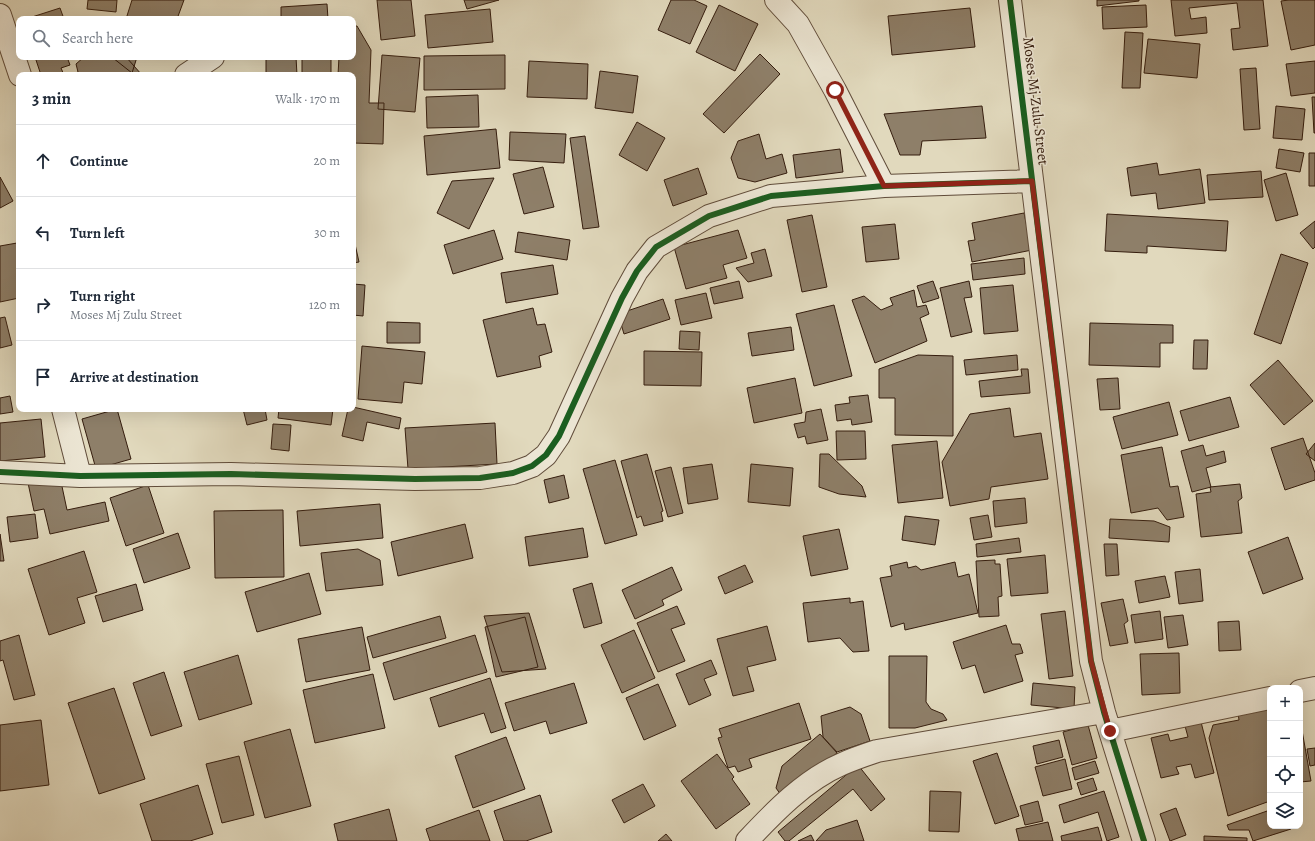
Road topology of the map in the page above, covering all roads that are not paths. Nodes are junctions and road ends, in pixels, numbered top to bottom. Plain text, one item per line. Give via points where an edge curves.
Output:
1 (776, 0) edge
2 (1010, 0) edge
3 (0, 15) edge
4 (208, 60) edge
5 (19, 72) edge
6 (190, 72) edge
7 (1032, 181) junction
8 (884, 186) junction
9 (64, 412) edge
10 (0, 472) edge
11 (80, 476) junction
12 (1315, 688) edge
13 (1303, 690) edge
14 (1267, 698) edge
15 (1107, 722) junction
16 (747, 841) edge
17 (1144, 841) edge

1 - 8 street via 798,24
2 - 7 street, Moses Mj Zulu Street
3 - 5 street
4 - 6 street
7 - 8 street
7 - 15 street, Moses Mj Zulu Street via 1091,661
8 - 11 street via 771,196 709,216 656,247 637,271 622,298 559,436 546,455 532,466 513,473 480,478 415,480 231,474
9 - 11 street
10 - 11 street
12 - 13 street
14 - 15 street
15 - 16 street via 877,751 848,761 805,786
15 - 17 street, Moses Mj Zulu Street

